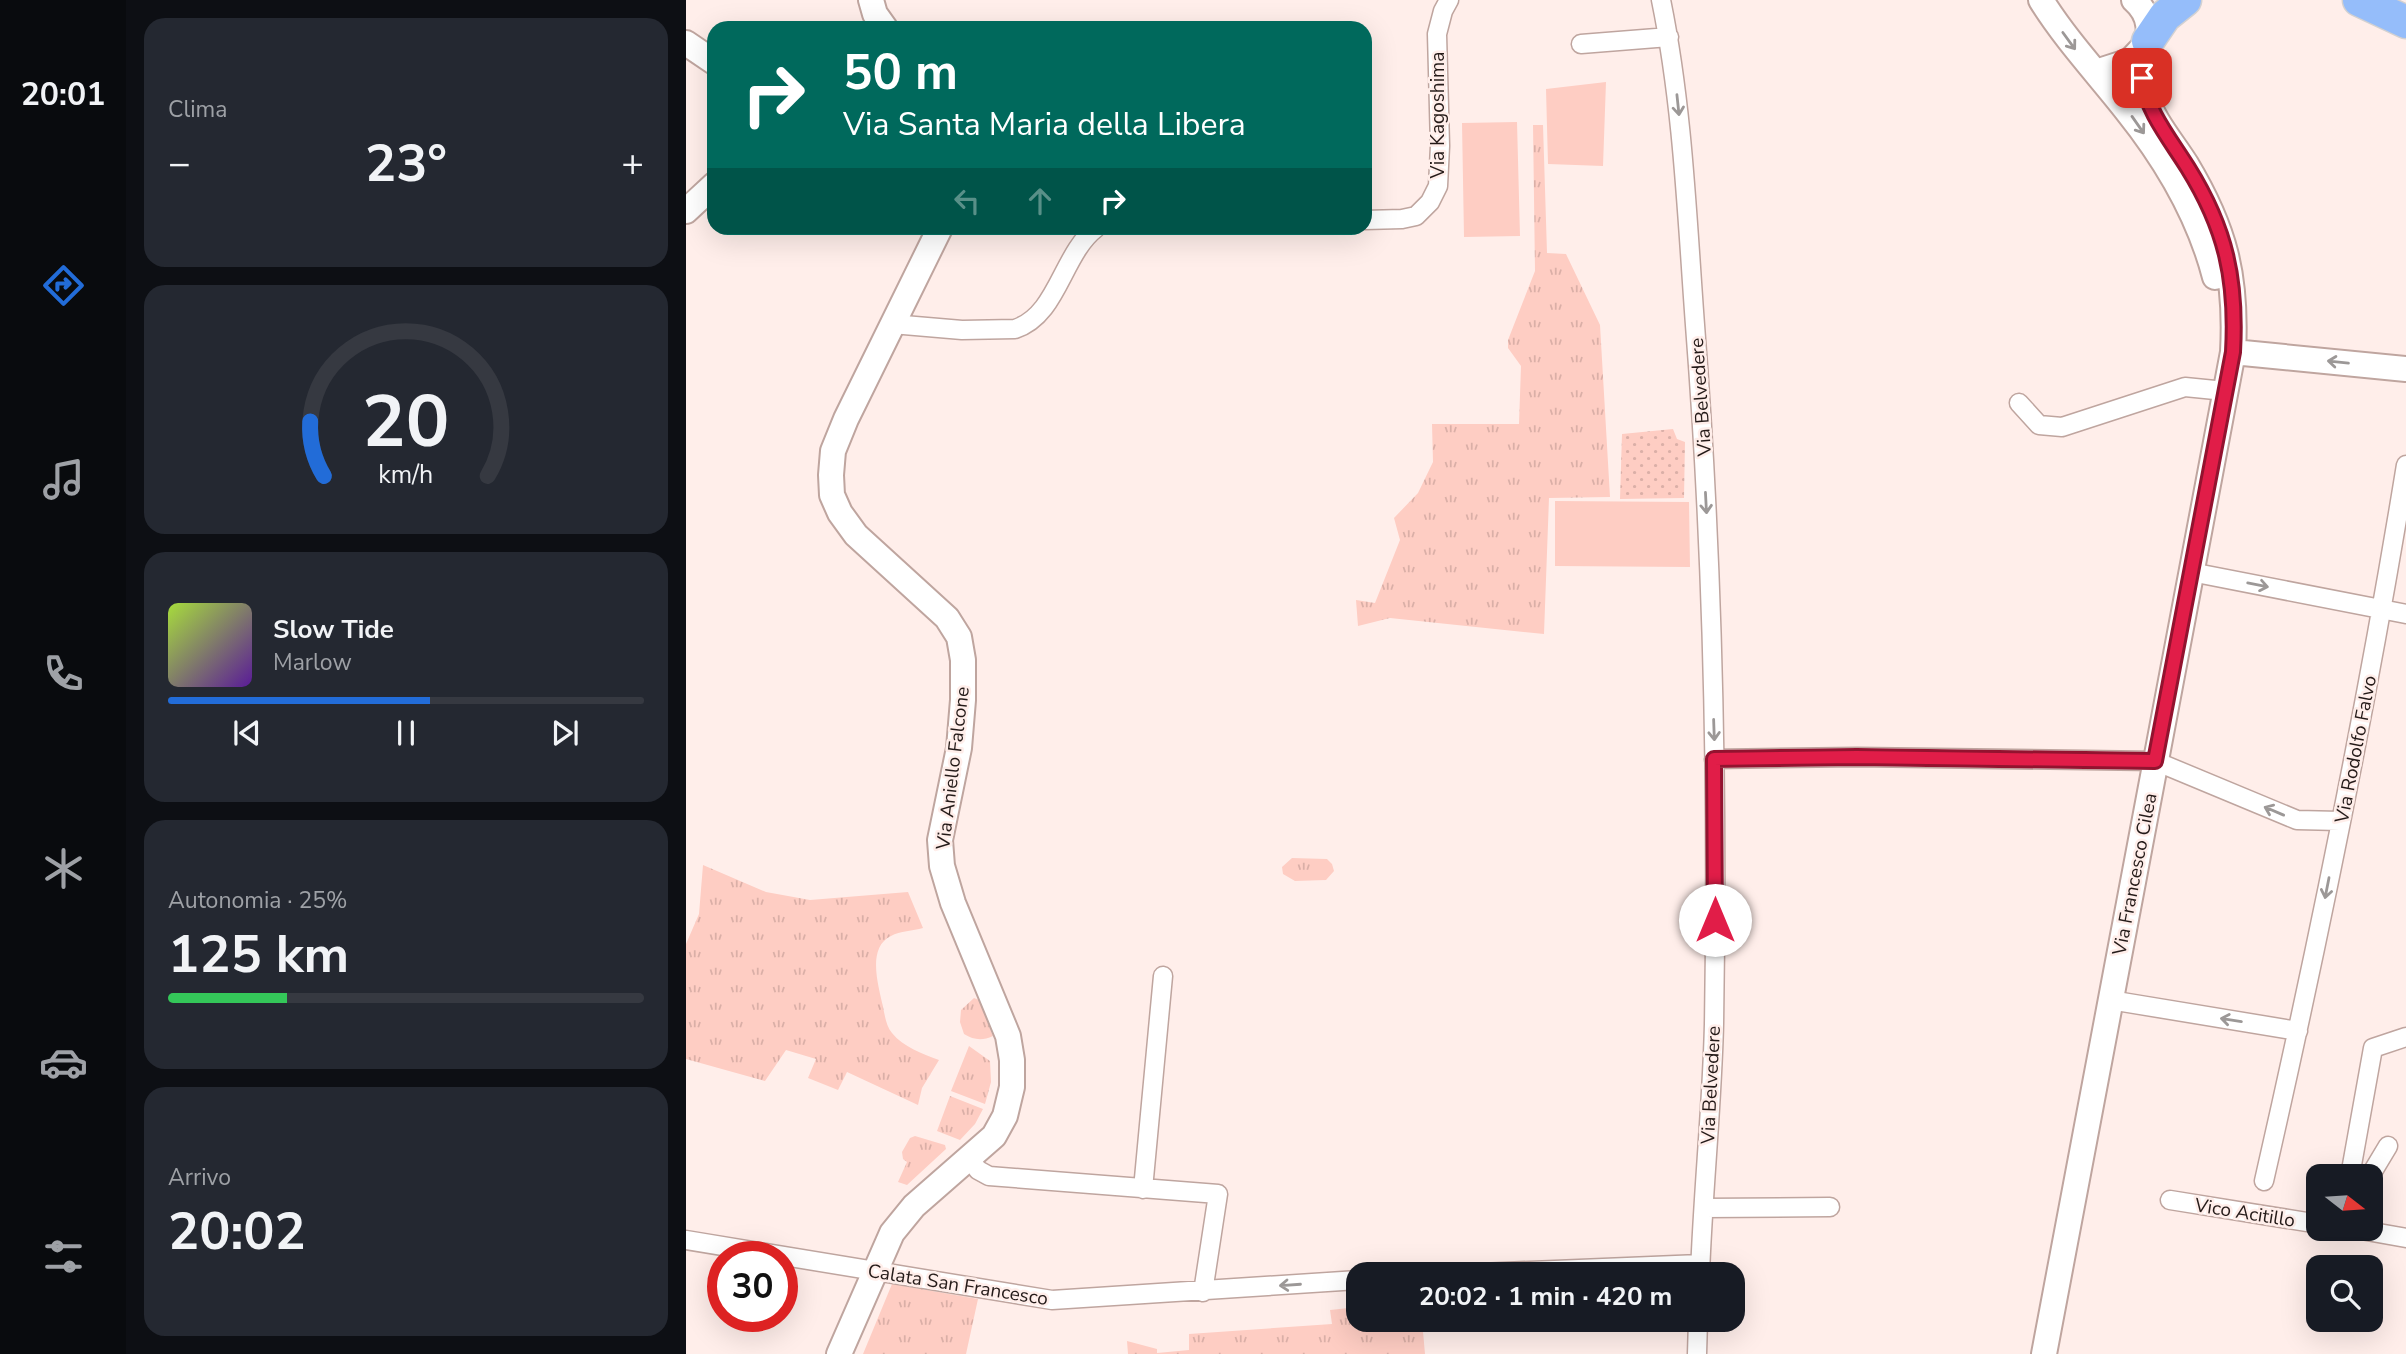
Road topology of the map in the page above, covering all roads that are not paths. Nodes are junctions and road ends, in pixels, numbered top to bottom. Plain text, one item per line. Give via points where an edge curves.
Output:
1 (871, 0) edge
2 (1449, 0) edge
3 (1661, 0) edge
4 (2041, 0) edge
5 (2134, 0) edge
6 (2359, 0) edge
7 (2182, 2) edge
8 (880, 21) edge
9 (2406, 22) edge
10 (1669, 37) junction
11 (2148, 41) junction
12 (686, 43) edge
13 (1581, 44) dead end
14 (707, 57) edge
15 (2096, 72) junction
16 (707, 192) edge
17 (686, 211) edge
18 (1372, 220) edge
19 (936, 235) edge
20 (1089, 235) edge
21 (892, 324) junction
22 (2233, 352) junction
23 (2406, 369) edge
24 (2225, 391) junction
25 (2019, 403) dead end
26 (2406, 465) edge
27 (2191, 572) junction
28 (2383, 610) junction
29 (2406, 614) edge
30 (1714, 759) junction
31 (2155, 761) junction
32 (2340, 821) junction
33 (1163, 976) dead end
34 (2110, 1000) junction
35 (2298, 1031) junction
36 (2406, 1037) edge
37 (2388, 1146) dead end
38 (970, 1160) junction
39 (2352, 1164) edge
40 (2377, 1164) edge
41 (2264, 1181) dead end
42 (1143, 1189) junction
43 (2170, 1200) dead end
44 (1704, 1208) junction
45 (1830, 1208) dead end
46 (2306, 1222) edge
47 (2384, 1234) edge
48 (2406, 1238) edge
49 (686, 1240) edge
50 (1700, 1262) edge
51 (874, 1271) junction
52 (1346, 1281) edge
53 (1203, 1292) junction
54 (1698, 1332) edge
55 (839, 1354) edge
56 (1697, 1354) edge
57 (2044, 1354) edge

1 - 8 main road
2 - 18 street, Via Kagoshima via 1437,34 1438,186 1416,215
3 - 10 street, Via Belvedere
4 -> 15 main road, Via Francesco Cilea
5 - 11 main road, Via Francesco Cilea via 2147,14
6 - 9 highway
7 - 11 highway via 2165,16
10 - 13 street
10 -> 30 street, Via Belvedere via 1702,410
11 - 15 main road via 2130,61
11 - 22 main road, Via Francesco Cilea via 2142,78 2149,107 2199,187 2222,236 2231,276
12 - 14 main road
15 -> 22 main road, Via Francesco Cilea via 2166,164 2192,209 2208,248 2224,331
16 - 17 main road
19 - 21 main road, Via Aniello Falcone
20 - 21 street via 1041,312 1022,327 962,330
21 - 38 main road, Via Aniello Falcone via 833,451 832,495 856,534 947,618 959,637 964,700 940,840 942,866 1008,1036 1012,1060 1005,1116
23 -> 22 main road
22 - 24 main road, Via Francesco Cilea
24 - 25 street via 2185,387 2062,427 2039,425
24 - 27 main road, Via Francesco Cilea
26 - 28 street, Via Rodolfo Falvo
27 -> 28 street
27 - 31 main road, Via Francesco Cilea
28 - 29 street
28 - 32 street, Via Rodolfo Falvo
30 - 31 street
30 - 44 street, Via Belvedere via 1713,1028
32 -> 31 street via 2297,820
31 - 34 main road, Via Francesco Cilea
32 -> 35 street, Via Rodolfo Falvo
33 - 42 street
35 -> 34 street
34 - 57 main road, Via Francesco Cilea
35 - 41 street, Via Rodolfo Falvo
36 - 39 street via 2373,1048
37 - 40 street
38 - 42 street via 989,1176
38 - 51 main road, Via Aniello Falcone via 914,1206 892,1233
42 - 53 street via 1218,1194
43 - 46 street, Vico Acitillo
44 - 45 street
44 - 50 street, Via Belvedere
47 - 48 street
49 - 51 street, Calata San Francesco
51 - 53 street, Calata San Francesco via 1052,1300
51 - 55 main road, Via Aniello Falcone
52 -> 53 street, Calata San Francesco
54 - 56 street

